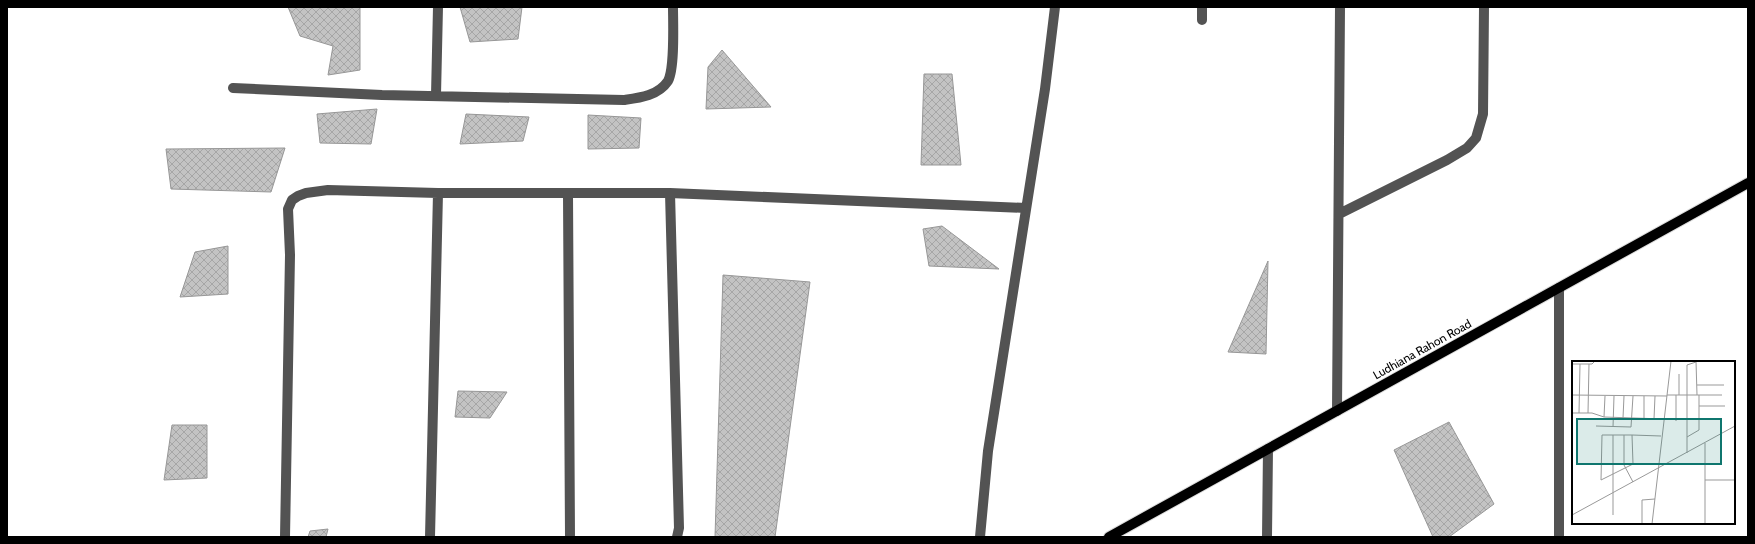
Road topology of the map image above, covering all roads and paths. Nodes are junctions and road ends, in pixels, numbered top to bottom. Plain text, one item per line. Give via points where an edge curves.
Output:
1 (438, 7) edge
2 (673, 7) edge
3 (1055, 7) edge
4 (1202, 7) edge
5 (1340, 7) edge
6 (1484, 7) edge
7 (1202, 20) dead end
8 (233, 88) dead end
9 (436, 95) junction
10 (1748, 183) edge
11 (438, 193) junction
12 (670, 193) junction
13 (568, 194) junction
14 (1026, 208) junction
15 (1339, 214) junction
16 (1559, 288) junction
17 (1337, 410) junction
18 (1268, 449) junction
19 (285, 537) edge
20 (430, 537) edge
21 (570, 537) edge
22 (677, 537) edge
23 (980, 537) edge
24 (1108, 537) edge
25 (1267, 537) edge
26 (1559, 537) edge

1 - 9 street
2 - 9 street via 671,69 668,81 655,92 642,98 624,100
3 - 14 street
4 - 7 street
5 - 15 street
6 - 15 street via 1483,114 1476,138 1468,148 1447,160
8 - 9 street
10 - 16 main road, Ludhiana Rahon Road
11 - 13 street
11 - 19 street via 328,190 306,193 292,200 288,209 290,255
11 - 20 street
12 - 13 street
12 - 14 street
12 - 22 street
13 - 21 street
14 - 23 street via 988,451
15 - 17 street
16 - 17 main road, Ludhiana Rahon Road
16 - 26 street
17 - 18 main road, Ludhiana Rahon Road
18 - 24 main road, Ludhiana Rahon Road
18 - 25 street

